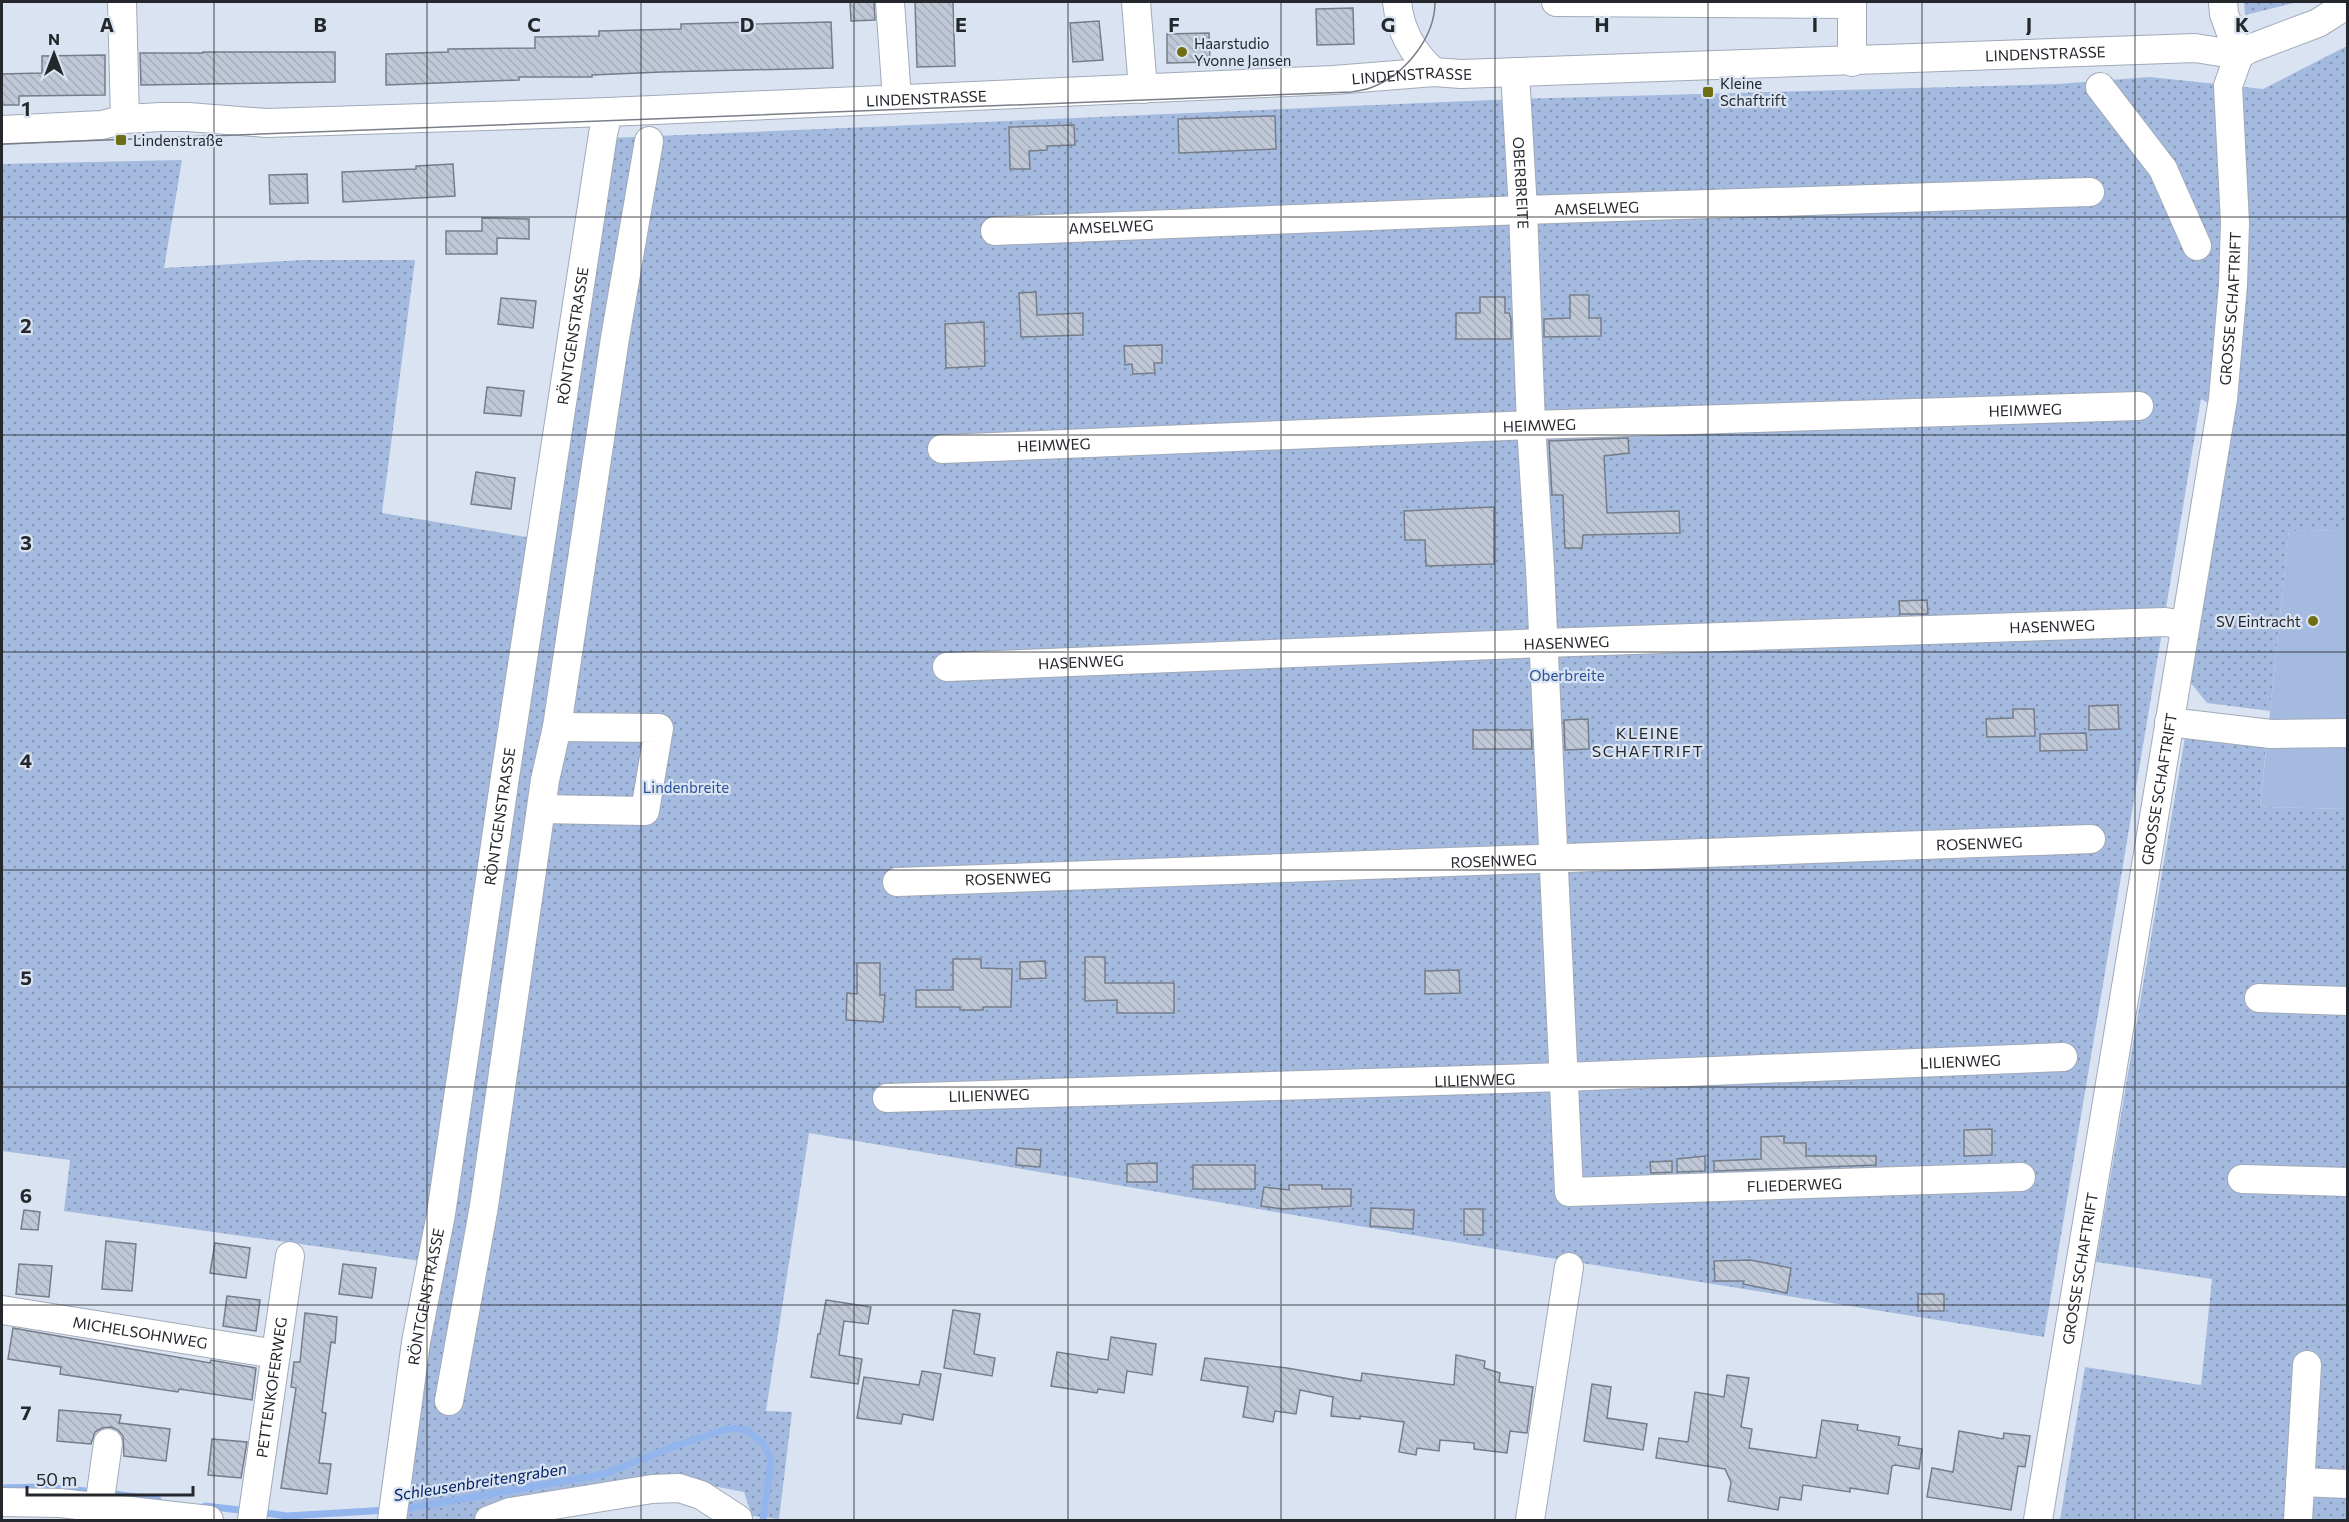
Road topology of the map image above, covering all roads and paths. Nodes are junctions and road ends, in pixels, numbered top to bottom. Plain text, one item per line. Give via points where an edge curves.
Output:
1 (122, 2) edge
2 (890, 2) edge
3 (1136, 2) edge
4 (1397, 2) edge
5 (1556, 2) edge
6 (2223, 2) edge
7 (1799, 3) edge
8 (1852, 3) edge
9 (2348, 4) edge
10 (2239, 55) junction
11 (1852, 62) junction
12 (1434, 72) junction
13 (1515, 72) junction
14 (2100, 87) dead end
15 (1143, 89) junction
16 (897, 99) junction
17 (608, 112) junction
18 (125, 119) junction
19 (2, 130) edge
20 (649, 141) dead end
21 (2090, 192) dead end
22 (1524, 210) junction
23 (995, 231) dead end
24 (2197, 246) dead end
25 (2139, 406) dead end
26 (1531, 425) junction
27 (942, 448) dead end
28 (2185, 625) junction
29 (1544, 643) junction
30 (947, 667) dead end
31 (2169, 722) junction
32 (557, 727) junction
33 (2348, 733) edge
34 (542, 809) junction
35 (2091, 839) dead end
36 (1554, 860) junction
37 (897, 882) dead end
38 (2259, 998) dead end
39 (2348, 1001) edge
40 (2063, 1057) dead end
41 (1564, 1077) junction
42 (887, 1098) dead end
43 (2021, 1177) dead end
44 (2242, 1179) dead end
45 (2348, 1182) edge
46 (1569, 1192) joint
47 (290, 1256) dead end
48 (1569, 1267) dead end
49 (2, 1310) edge
50 (276, 1354) junction
51 (2307, 1365) dead end
52 (449, 1401) dead end
53 (108, 1443) dead end
54 (2300, 1482) junction
55 (2348, 1484) edge
56 (101, 1496) junction
57 (2, 1502) edge
58 (393, 1510) edge
59 (252, 1516) edge
60 (738, 1520) edge
61 (209, 1521) edge
62 (489, 1521) edge
63 (1530, 1521) edge
64 (2038, 1521) edge
65 (2298, 1521) edge

1 - 18 street
2 - 16 street
3 - 15 street
4 - 12 street via 1408,42
5 - 7 street
6 - 10 street
7 - 8 street
8 - 11 street
9 - 10 street via 2318,23
10 - 11 street, LINDENSTRASSE via 2195,48
10 - 28 street, GROSSE SCHAFTRIFT via 2228,86 2235,223 2223,399
11 - 13 street, LINDENSTRASSE
12 - 13 street, LINDENSTRASSE
12 - 15 street, LINDENSTRASSE
13 - 22 street, OBERBREITE
14 - 24 street via 2163,168
15 - 16 street, LINDENSTRASSE
16 - 17 street, LINDENSTRASSE
17 - 18 street, LINDENSTRASSE via 266,123 188,117
17 - 58 street, RÖNTGENSTRASSE
18 - 19 street, LINDENSTRASSE via 102,125
20 - 32 street via 615,338
21 - 22 street, AMSELWEG
22 - 23 street, AMSELWEG
22 - 26 street, OBERBREITE
25 - 26 street, HEIMWEG
26 - 27 street, HEIMWEG
26 - 29 street, OBERBREITE
28 - 29 street, HASENWEG via 2165,622
28 - 31 street, GROSSE SCHAFTRIFT
29 - 30 street, HASENWEG
29 - 36 street, OBERBREITE
31 - 33 street via 2271,734
31 - 64 street, GROSSE SCHAFTRIFT
32 - 34 street
32 - 34 street via 659,728 645,811
34 - 52 street via 484,1206
35 - 36 street, ROSENWEG
36 - 37 street, ROSENWEG
36 - 41 street, OBERBREITE
38 - 39 street
40 - 41 street, LILIENWEG
41 - 42 street, LILIENWEG
41 - 46 street, OBERBREITE
43 - 46 street, FLIEDERWEG
44 - 45 street
47 - 50 street, PETTENKOFERWEG
48 - 63 street
49 - 50 street, MICHELSOHNWEG
50 - 59 street, PETTENKOFERWEG
51 - 54 street
53 - 56 street
54 - 55 street
54 - 65 street
56 - 57 street via 60,1503
56 - 61 street
60 - 62 street via 700,1495 679,1488 510,1512

